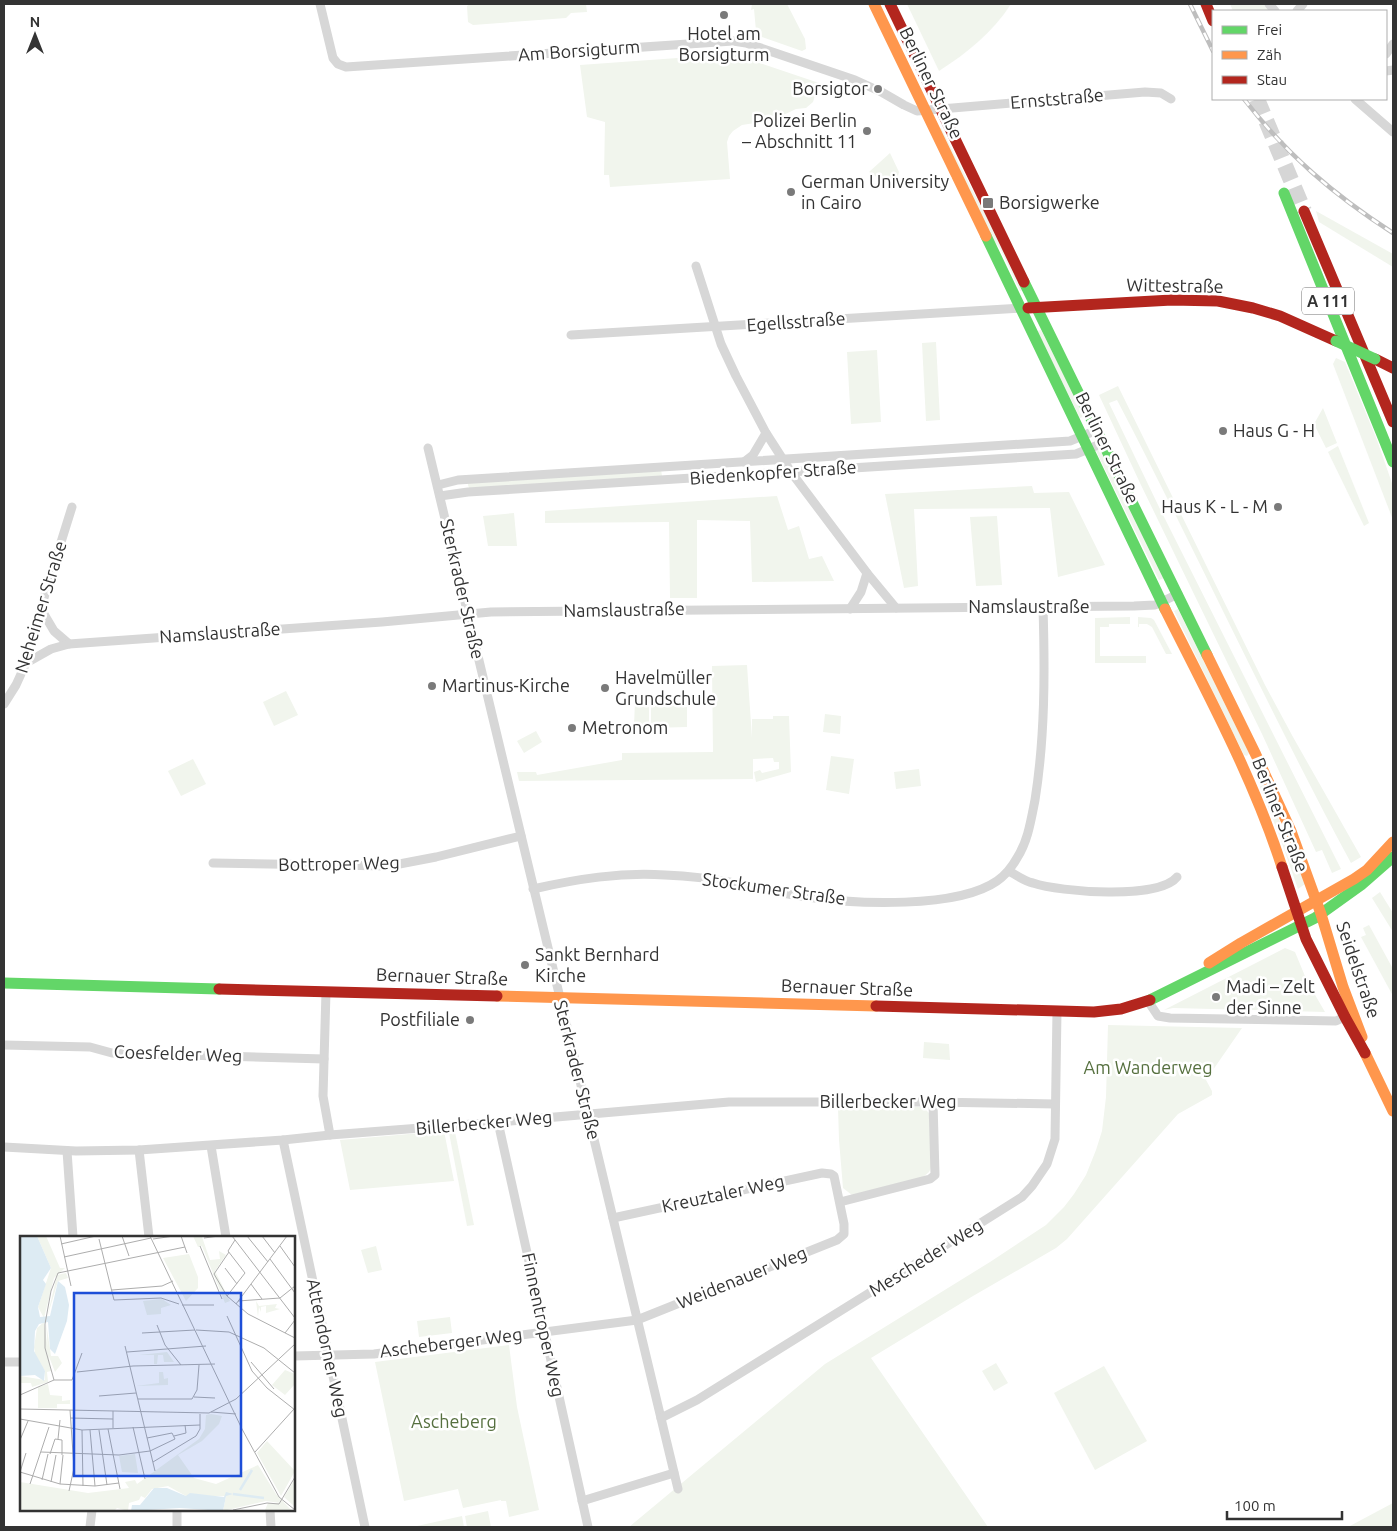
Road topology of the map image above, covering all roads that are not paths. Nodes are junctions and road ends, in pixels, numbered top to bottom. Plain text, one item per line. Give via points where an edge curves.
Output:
1 (320, 4) edge
2 (874, 4) edge
3 (890, 4) edge
4 (1206, 4) edge
5 (1212, 19) edge
6 (1171, 99) dead end
7 (1356, 100) edge
8 (941, 109) junction
9 (925, 110) junction
10 (1393, 132) edge
11 (1284, 193) dead end
12 (1304, 211) tunnel mouth
13 (696, 266) dead end
14 (1036, 307) junction
15 (1021, 308) junction
16 (714, 327) junction
17 (571, 336) dead end
18 (1393, 368) edge
19 (1393, 422) edge
20 (1097, 430) junction
21 (766, 433) junction
22 (1083, 437) junction
23 (1103, 443) junction
24 (428, 448) dead end
25 (1088, 449) junction
26 (783, 459) junction
27 (744, 462) junction
28 (1393, 462) edge
29 (790, 472) junction
30 (744, 475) junction
31 (438, 485) junction
32 (440, 496) junction
33 (72, 506) dead end
34 (867, 573) junction
35 (1178, 594) junction
36 (1162, 602) junction
37 (1043, 607) junction
38 (896, 608) junction
39 (41, 609) junction
40 (850, 609) junction
41 (469, 615) junction
42 (69, 644) junction
43 (26, 663) junction
44 (4, 704) edge
45 (521, 836) junction
46 (1393, 842) edge
47 (1393, 857) edge
48 (213, 863) dead end
49 (1009, 871) junction
50 (1177, 877) dead end
51 (533, 889) junction
52 (1316, 900) junction
53 (1297, 912) junction
54 (1321, 914) junction
55 (1302, 925) junction
56 (4, 983) edge
57 (326, 992) junction
58 (560, 998) junction
59 (1150, 999) junction
60 (1057, 1011) junction
61 (1349, 1015) junction
62 (4, 1044) edge
63 (324, 1059) junction
64 (933, 1102) junction
65 (1055, 1104) junction
66 (1393, 1111) edge
67 (588, 1114) junction
68 (498, 1122) junction
69 (330, 1135) junction
70 (283, 1140) junction
71 (211, 1146) junction
72 (4, 1147) edge
73 (139, 1150) junction
74 (67, 1151) junction
75 (840, 1202) junction
76 (613, 1218) junction
77 (73, 1236) edge
78 (149, 1236) edge
79 (226, 1236) edge
80 (637, 1320) junction
81 (544, 1331) junction
82 (328, 1355) junction
83 (295, 1356) edge
84 (4, 1362) edge
85 (20, 1362) edge
86 (661, 1418) junction
87 (674, 1473) junction
88 (678, 1488) dead end
89 (582, 1501) junction
90 (92, 1511) edge
91 (177, 1511) edge
92 (270, 1511) edge
93 (90, 1527) edge
94 (177, 1527) edge
95 (271, 1527) edge
96 (365, 1527) edge
97 (588, 1527) edge

1 - 9 street, Am Borsigturm via 333,58 346,67 733,41 855,80 910,108
2 - 9 main road, Berliner Straße
3 - 8 main road, Berliner Straße
4 - 5 main road
6 - 8 street, Ernststraße via 1161,93 1145,92
7 - 10 street
8 - 9 street, Am Borsigturm
8 - 14 main road, Berliner Straße
9 - 15 main road, Berliner Straße
11 - 28 main road, A 111
12 - 19 main road, A 111
13 - 16 street
14 - 15 main road, Wittestraße
14 - 18 main road, Wittestraße, bridge via 1172,300 1218,301 1280,316
14 - 20 main road, Berliner Straße
15 - 16 street, Egellsstraße
15 - 22 main road, Berliner Straße
16 - 17 street, Egellsstraße
16 - 21 street
20 - 22 street, Biedenkopfer Straße
20 - 23 main road, Berliner Straße
21 - 26 street
21 - 27 street via 753,455
22 - 25 main road, Berliner Straße
22 - 26 street, Biedenkopfer Straße via 1070,441
23 - 25 street, Biedenkopfer Straße
23 - 35 main road, Berliner Straße
24 - 31 street, Sterkrader Straße
25 - 29 street, Biedenkopfer Straße via 1076,454
25 - 36 main road, Berliner Straße
26 - 27 street, Biedenkopfer Straße
26 - 29 street
27 - 30 street
27 - 31 street, Biedenkopfer Straße via 458,480
29 - 30 street, Biedenkopfer Straße
29 - 34 street
30 - 32 street, Biedenkopfer Straße
31 - 32 street, Sterkrader Straße
32 - 41 street, Sterkrader Straße
33 - 39 street, Neheimer Straße
34 - 38 street
34 - 40 street via 861,592
35 - 36 street, Namslaustraße
35 - 52 main road, Berliner Straße via 1291,831
36 - 37 street, Namslaustraße via 1141,606
36 - 53 main road, Berliner Straße via 1255,794
37 - 38 street, Namslaustraße
37 - 49 street, Stockumer Straße via 1044,713 1038,783 1027,839
38 - 40 street, Namslaustraße
39 - 42 street via 54,631
39 - 43 street, Neheimer Straße
40 - 41 street, Namslaustraße via 491,612
41 - 42 street, Namslaustraße
41 - 45 street, Sterkrader Straße
42 - 43 street, Namslaustraße via 51,648
43 - 44 street, Neheimer Straße
45 - 48 street, Bottroper Weg via 389,866
45 - 51 street, Sterkrader Straße
46 - 52 main road, Bernauer Straße via 1361,874
47 - 54 main road, Bernauer Straße via 1357,889
49 - 50 street via 1033,884 1090,892 1155,888 1171,883
49 - 51 street, Stockumer Straße via 970,894 893,902 808,897 706,878 663,875 586,878
51 - 58 street, Sterkrader Straße
52 - 53 main road, Bernauer Straße
52 - 54 main road, Berliner Straße
53 - 55 main road, Berliner Straße
53 - 59 main road, Bernauer Straße
54 - 55 main road, Bernauer Straße
54 - 61 main road, Seidelstraße via 1344,987
55 - 59 main road, Bernauer Straße
55 - 61 main road, Seidelstraße via 1306,939
56 - 57 main road, Bernauer Straße
57 - 58 main road, Bernauer Straße
57 - 63 street
58 - 60 main road, Bernauer Straße
58 - 67 street, Sterkrader Straße
59 - 60 main road, Bernauer Straße via 1115,1010
59 - 61 street via 1158,1016 1170,1018 1336,1021
60 - 65 street, Mescheder Weg
61 - 66 main road, Seidelstraße
62 - 63 street, Coesfelder Weg via 90,1047 112,1053
63 - 69 street via 323,1096
64 - 65 street, Billerbecker Weg
64 - 67 street, Billerbecker Weg via 730,1102
64 - 75 street via 935,1175
65 - 86 street, Mescheder Weg via 1054,1139 1047,1164 1022,1197 697,1400
67 - 68 street, Billerbecker Weg
67 - 76 street, Sterkrader Straße
68 - 69 street, Billerbecker Weg
68 - 81 street, Finnentroper Weg
69 - 70 street, Billerbecker Weg
70 - 71 street, Billerbecker Weg
70 - 82 street, Attendorner Weg
71 - 73 street, Billerbecker Weg
71 - 79 street
72 - 74 street, Billerbecker Weg
73 - 74 street, Billerbecker Weg
73 - 78 street
74 - 77 street
75 - 76 street, Kreuztaler Weg via 834,1176 822,1173
75 - 80 street, Weidenauer Weg via 844,1234 837,1240
76 - 80 street, Sterkrader Straße
80 - 81 street, Ascheberger Weg
80 - 86 street, Sterkrader Straße
81 - 82 street, Ascheberger Weg via 382,1353
81 - 89 street, Finnentroper Weg
82 - 83 street, Ascheberger Weg
82 - 96 street, Attendorner Weg
84 - 85 street
86 - 87 street, Sterkrader Straße
87 - 88 street, Sterkrader Straße
87 - 89 street
89 - 97 street, Finnentroper Weg
90 - 93 street
91 - 94 street
92 - 95 street

